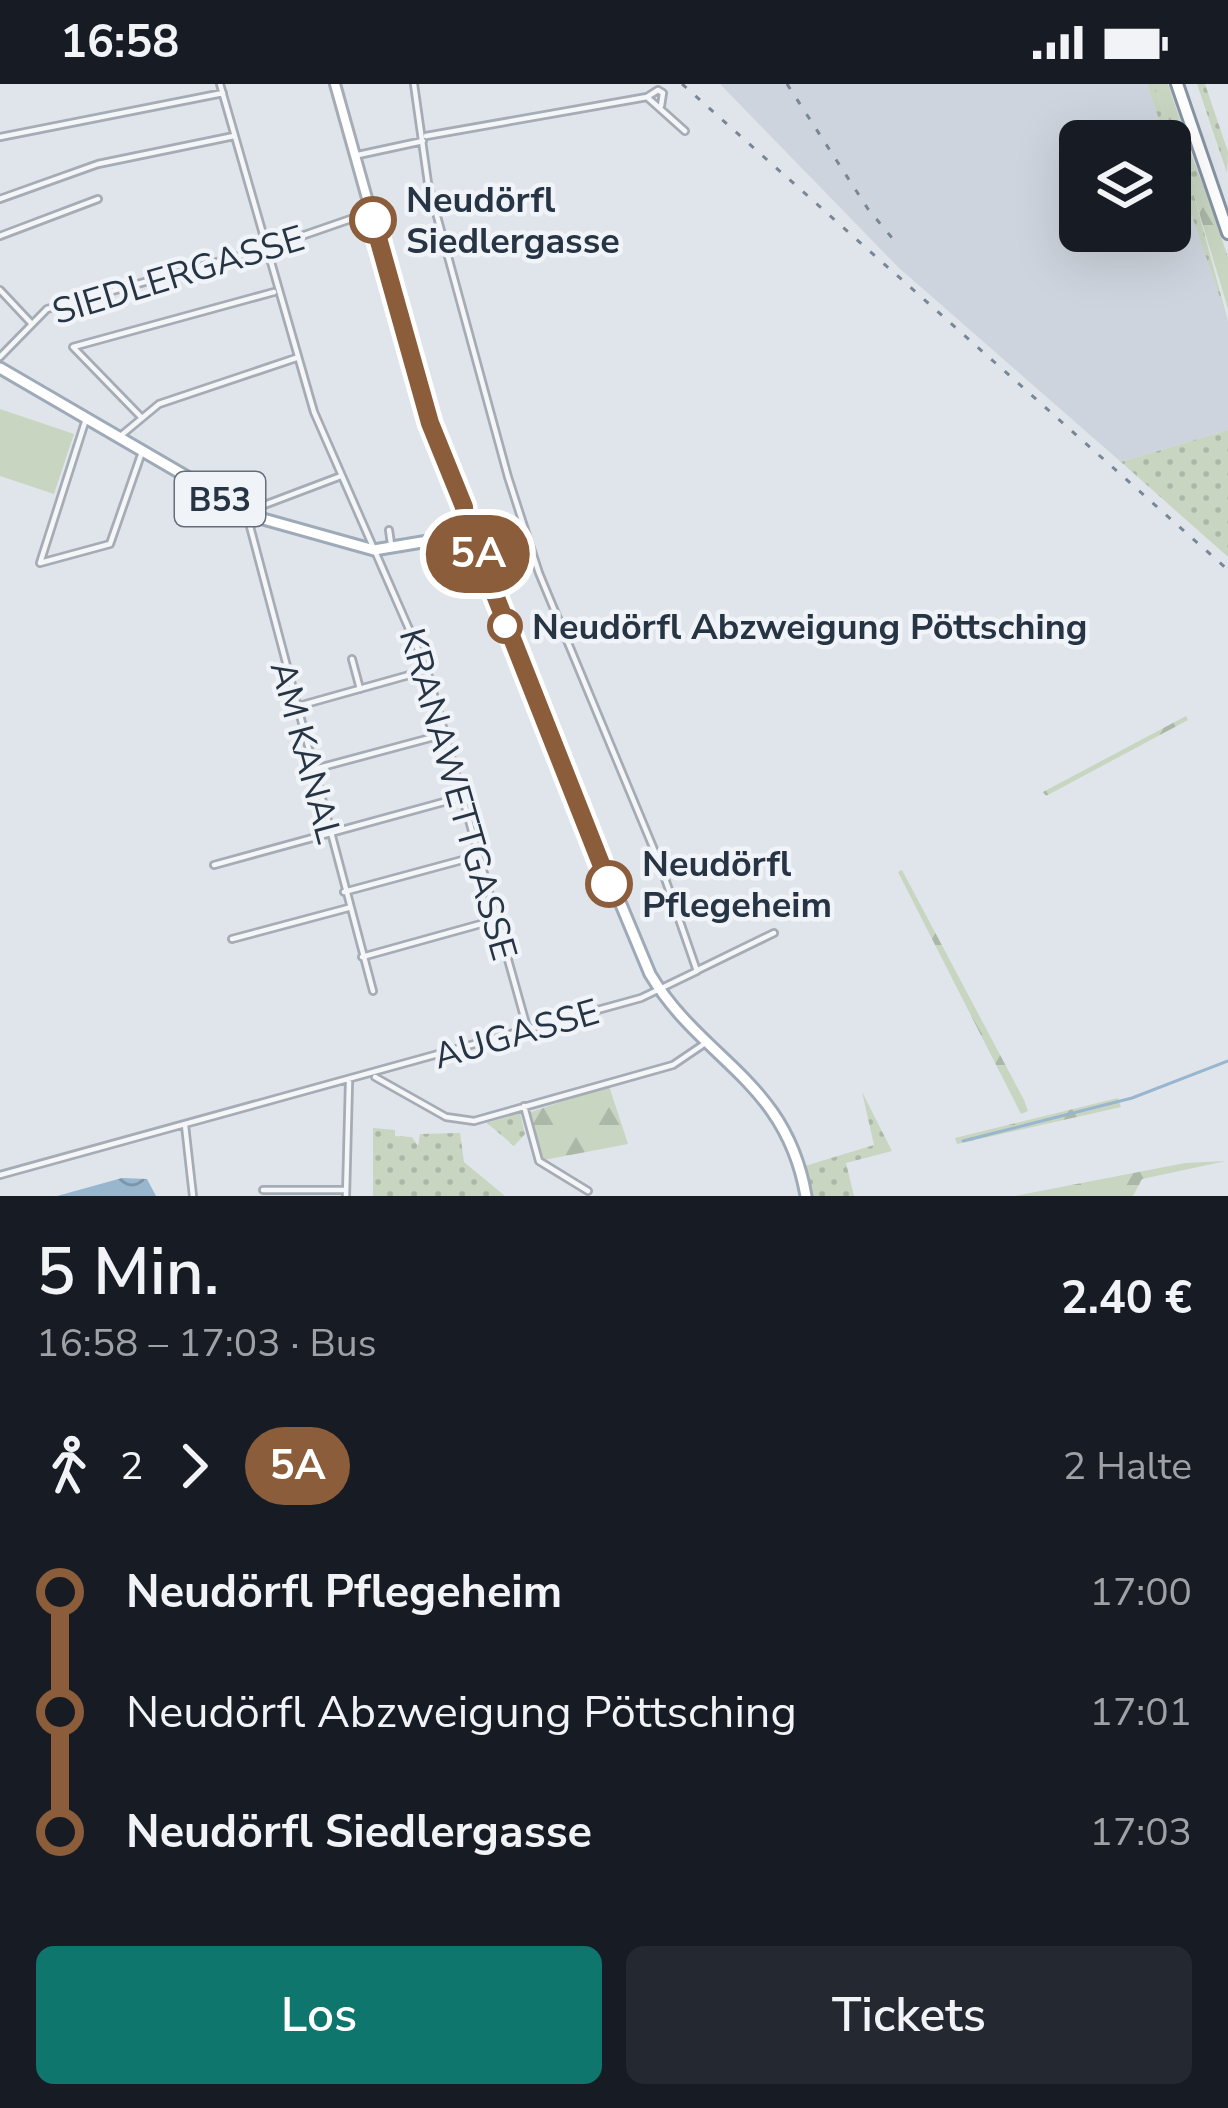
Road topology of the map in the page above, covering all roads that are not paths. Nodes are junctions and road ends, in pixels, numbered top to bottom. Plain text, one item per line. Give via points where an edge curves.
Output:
1 (220, 84) edge
2 (334, 84) edge
3 (414, 84) edge
4 (1180, 84) edge
5 (223, 93) junction
6 (647, 97) junction
7 (661, 106) junction
8 (686, 130) dead end
9 (0, 136) edge
10 (234, 136) junction
11 (424, 138) junction
12 (355, 155) junction
13 (1214, 182) junction
14 (0, 199) edge
15 (98, 199) dead end
16 (370, 212) junction
17 (1228, 215) edge
18 (1228, 233) edge
19 (0, 236) edge
20 (264, 249) junction
21 (0, 290) edge
22 (276, 292) junction
23 (31, 323) junction
24 (0, 357) edge
25 (296, 358) junction
26 (0, 368) edge
27 (141, 417) junction
28 (86, 419) junction
29 (118, 438) junction
30 (142, 452) junction
31 (340, 476) junction
32 (251, 514) junction
33 (389, 530) dead end
34 (466, 541) junction
35 (374, 550) junction
36 (392, 550) junction
37 (352, 659) dead end
38 (427, 670) junction
39 (360, 689) junction
40 (295, 707) junction
41 (445, 734) junction
42 (311, 770) junction
43 (462, 796) junction
44 (329, 834) junction
45 (477, 856) junction
46 (214, 865) dead end
47 (344, 892) junction
48 (348, 908) junction
49 (495, 920) junction
50 (774, 933) dead end
51 (232, 939) dead end
52 (362, 957) junction
53 (697, 971) junction
54 (659, 990) junction
55 (373, 991) dead end
56 (528, 1030) junction
57 (708, 1040) junction
58 (372, 1076) junction
59 (349, 1080) junction
60 (524, 1106) junction
61 (185, 1125) junction
62 (0, 1175) edge
63 (263, 1190) dead end
64 (588, 1191) dead end
65 (346, 1193) edge
66 (193, 1196) edge
67 (806, 1196) edge

1 - 5 street, KRANAWETTGASSE
2 - 12 street
3 - 11 street
4 - 13 highway
5 - 9 street
5 - 10 street, KRANAWETTGASSE
6 - 7 street
6 - 7 street via 663,93
6 - 11 street
7 - 8 street
10 - 14 street via 98,164
10 - 20 street, KRANAWETTGASSE
11 - 12 street
11 - 53 street via 428,183 539,574
12 - 16 street
13 - 17 highway
13 - 18 highway
15 - 19 street
16 - 20 street, SIEDLERGASSE
16 - 34 street via 430,423 464,507
20 - 22 street, KRANAWETTGASSE
20 - 23 street, SIEDLERGASSE via 47,309
21 - 23 street
22 - 25 street, KRANAWETTGASSE
22 - 27 street via 73,347
23 - 24 street, SIEDLERGASSE
25 - 27 street via 206,385
25 - 31 street, KRANAWETTGASSE
26 - 28 main road, B53
27 - 29 street
28 - 29 main road, B53
28 - 30 street via 40,563 110,544
29 - 30 main road, B53
30 - 32 main road, B53
31 - 32 street
31 - 35 street, KRANAWETTGASSE
32 - 35 main road, B53
32 - 40 street, AM KANAL
33 - 36 street
34 - 36 main road, B53
34 - 54 main road via 482,562 598,859
35 - 36 main road, B53
35 - 38 street, KRANAWETTGASSE
37 - 39 street
38 - 39 street
38 - 41 street, KRANAWETTGASSE
39 - 40 street
40 - 42 street, AM KANAL
41 - 42 street
41 - 43 street, KRANAWETTGASSE
42 - 44 street, AM KANAL
43 - 44 street
43 - 45 street, KRANAWETTGASSE
44 - 46 street
44 - 47 street, AM KANAL
45 - 47 street
45 - 49 street, KRANAWETTGASSE
47 - 48 street, AM KANAL
48 - 51 street
48 - 52 street, AM KANAL
49 - 52 street
49 - 56 street, KRANAWETTGASSE
50 - 53 street, AUGASSE
52 - 55 street, AM KANAL
53 - 54 street, AUGASSE
54 - 56 street, AUGASSE
54 - 57 main road
56 - 58 street, AUGASSE
57 - 60 street via 674,1065
57 - 67 main road via 776,1115
58 - 59 street, AUGASSE
58 - 60 street via 463,1121
59 - 61 street, AUGASSE
59 - 65 street
60 - 64 street via 539,1161
61 - 62 street, AUGASSE
61 - 66 street
63 - 65 street

